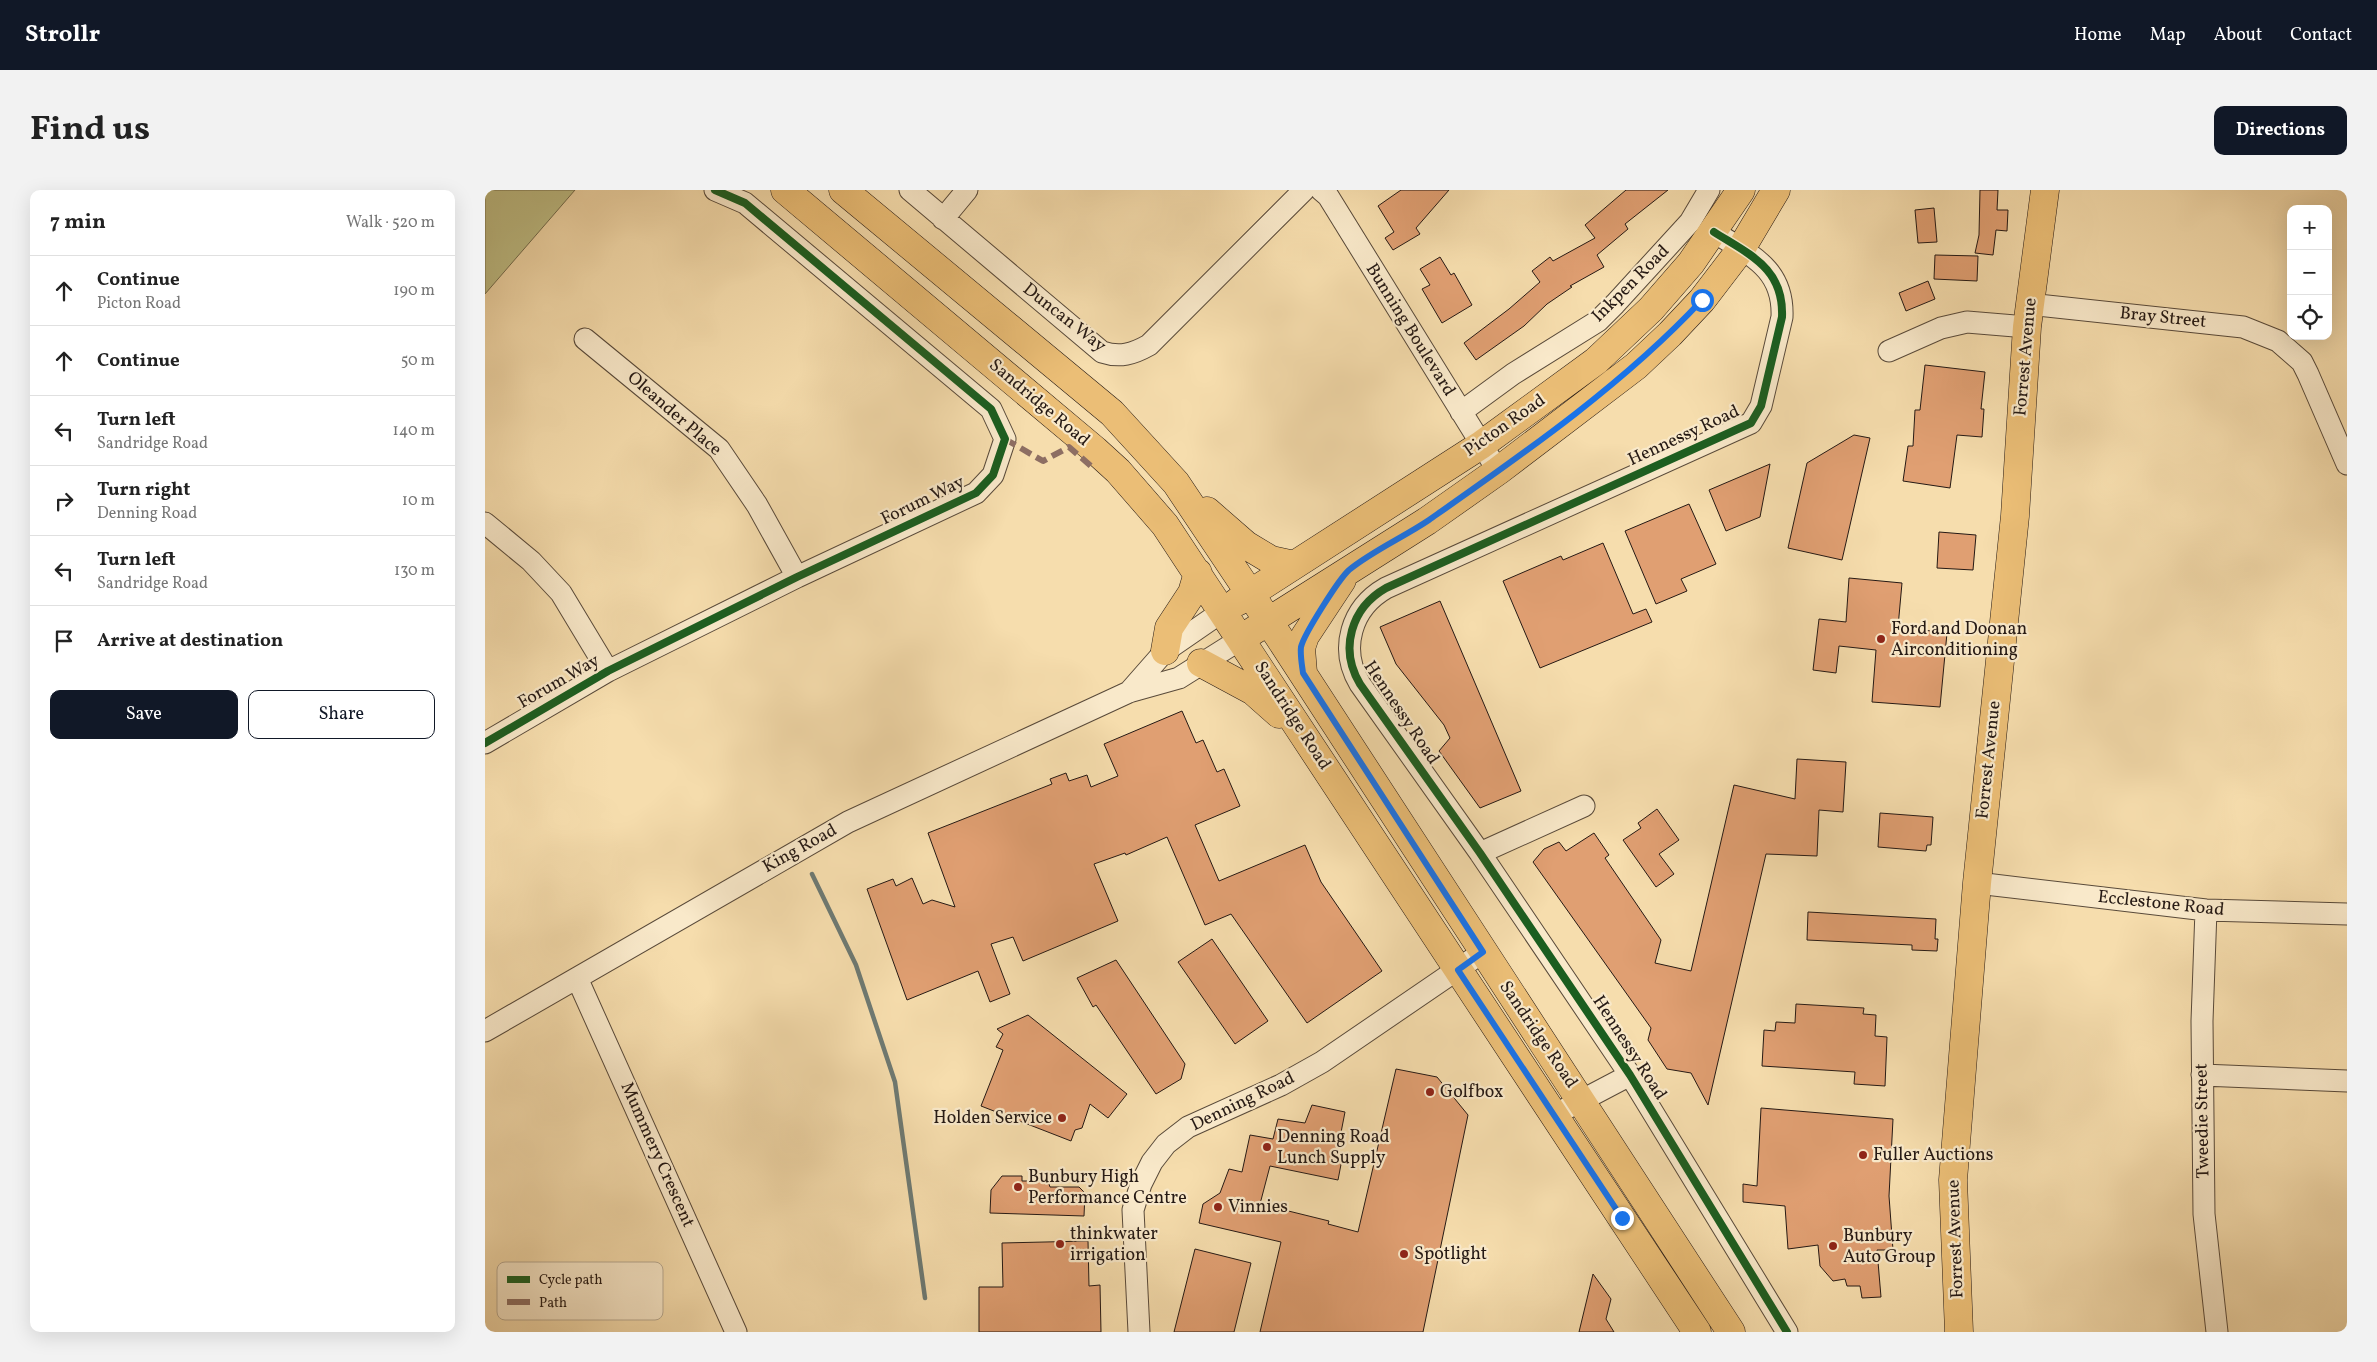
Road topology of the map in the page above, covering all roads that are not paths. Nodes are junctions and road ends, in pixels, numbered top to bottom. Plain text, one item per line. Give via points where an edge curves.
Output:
1 (715, 190) edge
2 (785, 190) edge
3 (843, 190) edge
4 (910, 190) edge
5 (967, 190) edge
6 (1304, 190) edge
7 (1709, 190) edge
8 (1741, 190) edge
9 (1776, 190) edge
10 (2045, 190) edge
11 (1328, 192) edge
12 (943, 219) junction
13 (1714, 232) junction
14 (1741, 250) junction
15 (2028, 315) junction
16 (585, 339) dead end
17 (1889, 351) dead end
18 (1461, 412) junction
19 (1481, 445) junction
20 (2347, 464) edge
21 (1498, 470) junction
22 (1176, 483) junction
23 (485, 523) edge
24 (1294, 565) junction
25 (1348, 571) junction
26 (1198, 573) junction
27 (797, 577) junction
28 (1251, 593) junction
29 (1223, 611) junction
30 (1269, 621) junction
31 (1241, 638) junction
32 (1165, 651) junction
33 (1201, 664) junction
34 (607, 671) junction
35 (1303, 673) junction
36 (1129, 692) junction
37 (1298, 725) junction
38 (485, 743) edge
39 (1585, 806) dead end
40 (1480, 853) junction
41 (1977, 883) junction
42 (2206, 910) junction
43 (2347, 914) edge
44 (1483, 952) junction
45 (1458, 970) junction
46 (577, 978) junction
47 (485, 1030) edge
48 (1630, 1075) junction
49 (2202, 1075) junction
50 (2347, 1081) edge
51 (1581, 1099) junction
52 (1554, 1115) junction
53 (737, 1332) edge
54 (1139, 1332) edge
55 (1697, 1332) edge
56 (1731, 1332) edge
57 (1787, 1332) edge
58 (1959, 1332) edge
59 (2217, 1332) edge

1 - 27 street, Forum Way via 745,203 991,408 1005,439 993,475 976,493
2 - 26 main road, Sandridge Road via 1118,471 1165,525
3 - 22 main road, Sandridge Road via 1113,413
4 - 12 street, Duncan Way
5 - 12 street
6 - 12 street, Duncan Way via 1149,345 1114,356 1102,352
7 - 18 street, Inkpen Road via 1690,222 1598,321 1513,374
8 - 13 main road, Picton Road
9 - 14 main road, Picton Road
10 - 15 main road, Forrest Avenue
11 - 18 street, Bunning Boulevard
13 - 14 street, Hennessy Road
13 - 19 main road, Picton Road via 1691,263 1620,340
14 - 21 main road, Picton Road via 1702,300 1636,366
14 - 40 street, Hennessy Road via 1774,276 1783,305 1761,406 1751,423 1386,588 1369,600 1355,618 1348,655 1355,675
15 - 17 street, Bray Street via 1941,328
15 - 20 street, Bray Street via 2243,327 2273,338 2302,362
15 - 41 main road, Forrest Avenue via 2015,516
16 - 27 street, Oleander Place via 719,449 757,505
18 - 19 street, Bunning Boulevard
19 - 21 street, Bunning Boulevard
19 - 24 main road, Picton Road
21 - 25 main road, Picton Road via 1427,521
22 - 24 main road via 1246,545 1271,560
22 - 28 main road, Sandridge Road
23 - 34 street via 531,561 561,593
24 - 28 main road, Picton Road
25 - 30 main road, Picton Road
25 - 35 main road via 1305,636 1301,648
26 - 29 main road, Sandridge Road
26 - 32 main road via 1192,593 1169,628
27 - 34 street, Forum Way
28 - 29 main road, Picton Road
28 - 30 main road, Sandridge Road
29 - 31 main road, Sandridge Road
29 - 32 street, King Road
30 - 31 main road, Picton Road
30 - 35 main road, Sandridge Road
31 - 33 street, King Road
31 - 37 main road, Sandridge Road
32 - 36 street, King Road
33 - 36 street, King Road via 1179,678
33 - 37 main road via 1253,691 1271,708
34 - 38 street, Forum Way
35 - 44 main road, Sandridge Road
36 - 46 street, King Road via 849,822
37 - 45 main road, Sandridge Road
39 - 40 street
40 - 48 street, Hennessy Road
41 - 42 street, Ecclestone Road
41 - 58 main road, Forrest Avenue via 1953,1180
42 - 43 street, Ecclestone Road
42 - 49 street, Tweedie Street
44 - 45 street, Denning Road
44 - 51 main road, Sandridge Road
45 - 52 main road, Sandridge Road
45 - 54 street, Denning Road via 1322,1062 1281,1085 1187,1127 1161,1150 1151,1162 1133,1210
46 - 47 street, King Road
46 - 53 street, Mummery Crescent
48 - 51 street, Hennessy Road
48 - 57 street, Hennessy Road
49 - 50 street
49 - 59 street, Tweedie Street via 2204,1214
51 - 52 street, Hennessy Road
51 - 56 main road, Sandridge Road
52 - 55 main road, Sandridge Road

